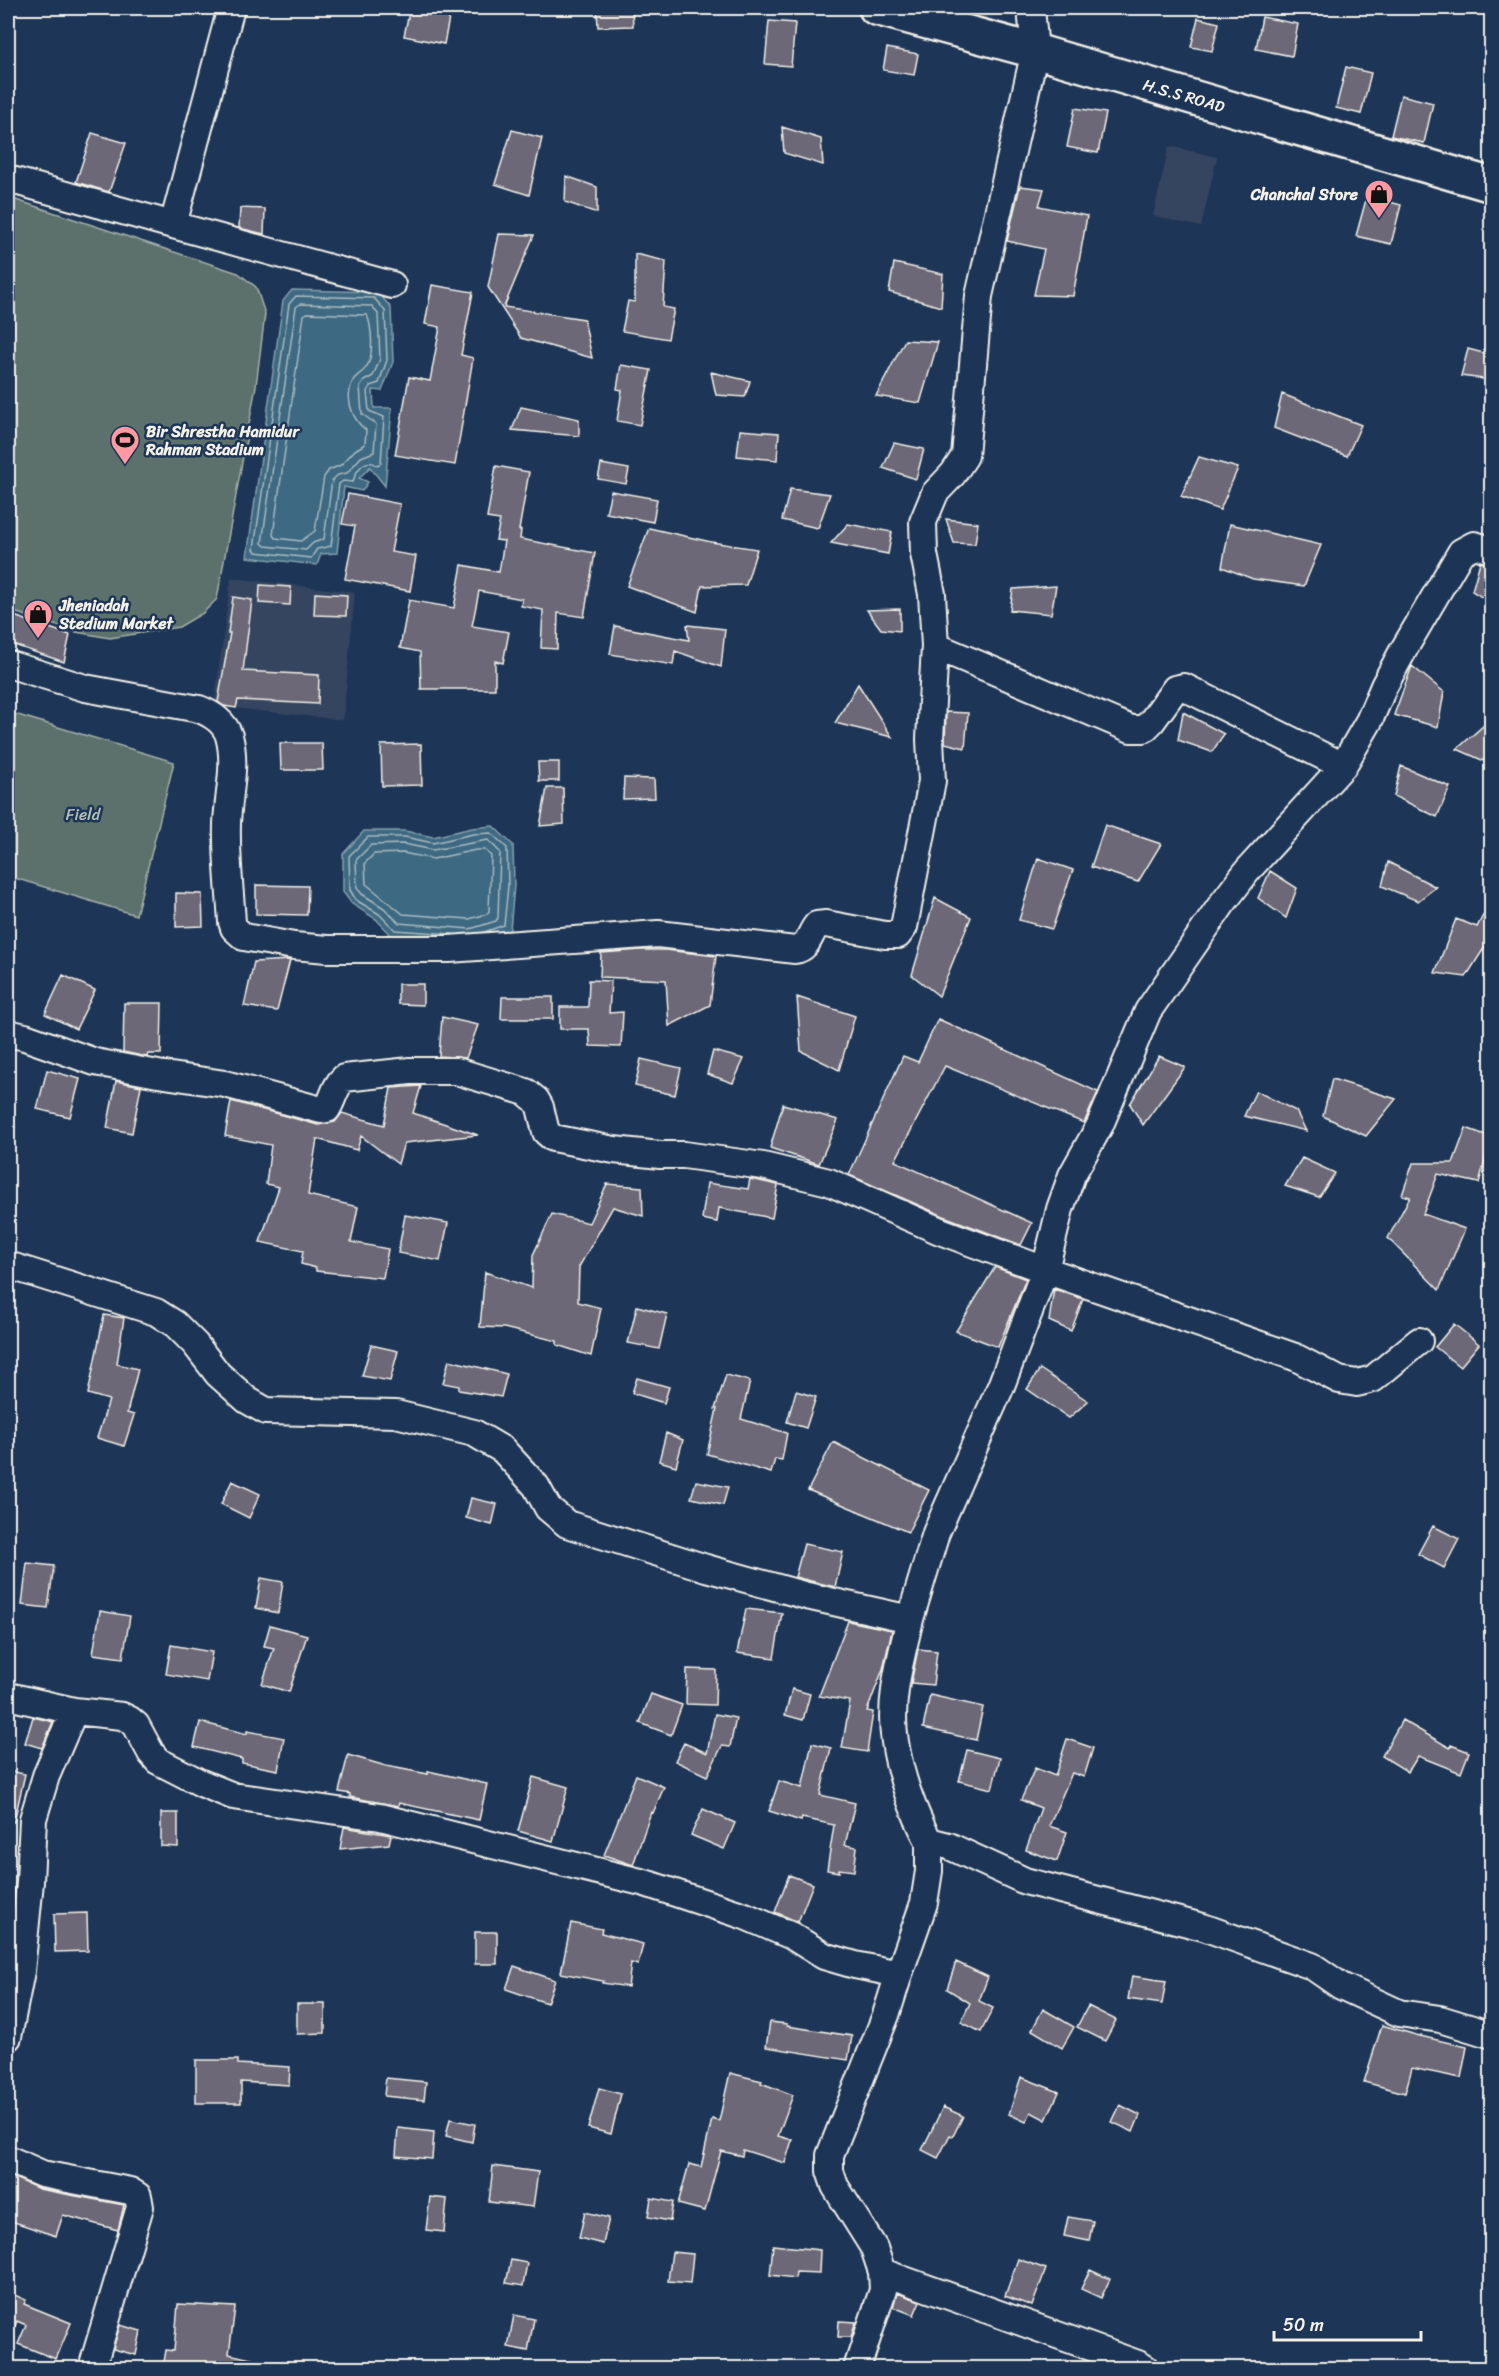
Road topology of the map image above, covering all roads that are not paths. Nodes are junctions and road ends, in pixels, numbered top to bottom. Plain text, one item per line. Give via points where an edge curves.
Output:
1 (231, 8) edge
2 (876, 8) edge
3 (1031, 8) edge
4 (1035, 51) junction
5 (8, 179) edge
6 (1491, 185) edge
7 (173, 225) junction
8 (392, 285) dead end
9 (1491, 550) edge
10 (935, 646) junction
11 (8, 664) edge
12 (1343, 766) junction
13 (8, 1033) edge
14 (8, 1265) edge
15 (1045, 1270) junction
16 (1419, 1341) dead end
17 (910, 1619) junction
18 (8, 1696) edge
19 (74, 1712) junction
20 (929, 1841) junction
21 (19, 1879) edge
22 (899, 1974) junction
23 (1491, 2035) edge
24 (8, 2037) edge
25 (8, 2159) edge
26 (882, 2272) junction
27 (92, 2368) edge
28 (857, 2368) edge
29 (1145, 2368) edge

1 - 7 street
2 - 4 highway, H.S.S ROAD
3 - 4 street
4 - 6 highway, H.S.S ROAD
4 - 10 street via 979,296 965,456 935,493 923,522
5 - 7 street
7 - 8 street
9 - 12 street via 1474,545 1461,552 1383,686 1369,721
10 - 11 street via 932,781 904,927 898,935 885,935 818,925 806,945 795,950 658,934 410,950 305,947 244,937 232,922 227,827 233,764 228,734 213,714 85,688
10 - 12 street via 1131,729 1144,729 1175,689 1184,687
12 - 15 street via 1248,870 1148,1011 1100,1125 1072,1175
13 - 15 street via 95,1062 225,1084 321,1110 327,1109 337,1084 344,1078 456,1071 526,1092 536,1100 546,1132 553,1138 614,1150 763,1167 829,1182 940,1231
14 - 17 street via 156,1312 175,1324 247,1401 266,1411 396,1414 474,1433 504,1450 536,1486 548,1508 567,1524 807,1596
15 - 16 street via 1295,1356 1339,1380 1357,1383 1373,1378
15 - 17 street via 1001,1386 936,1533
17 - 20 street via 897,1681 894,1741 914,1811
18 - 19 street
19 - 21 street via 46,1776
19 - 22 street via 130,1720 158,1761 233,1796 380,1817 645,1883 746,1916 792,1936 824,1956
20 - 22 street via 924,1903
20 - 23 street via 949,1846 1025,1881 1203,1928 1312,1966 1341,1986 1399,2013 1440,2019
21 - 24 street via 21,1971
22 - 26 street via 830,2155 835,2186 874,2248
25 - 27 street via 42,2174 130,2191 138,2196 140,2207
26 - 28 street via 883,2290
26 - 29 street

